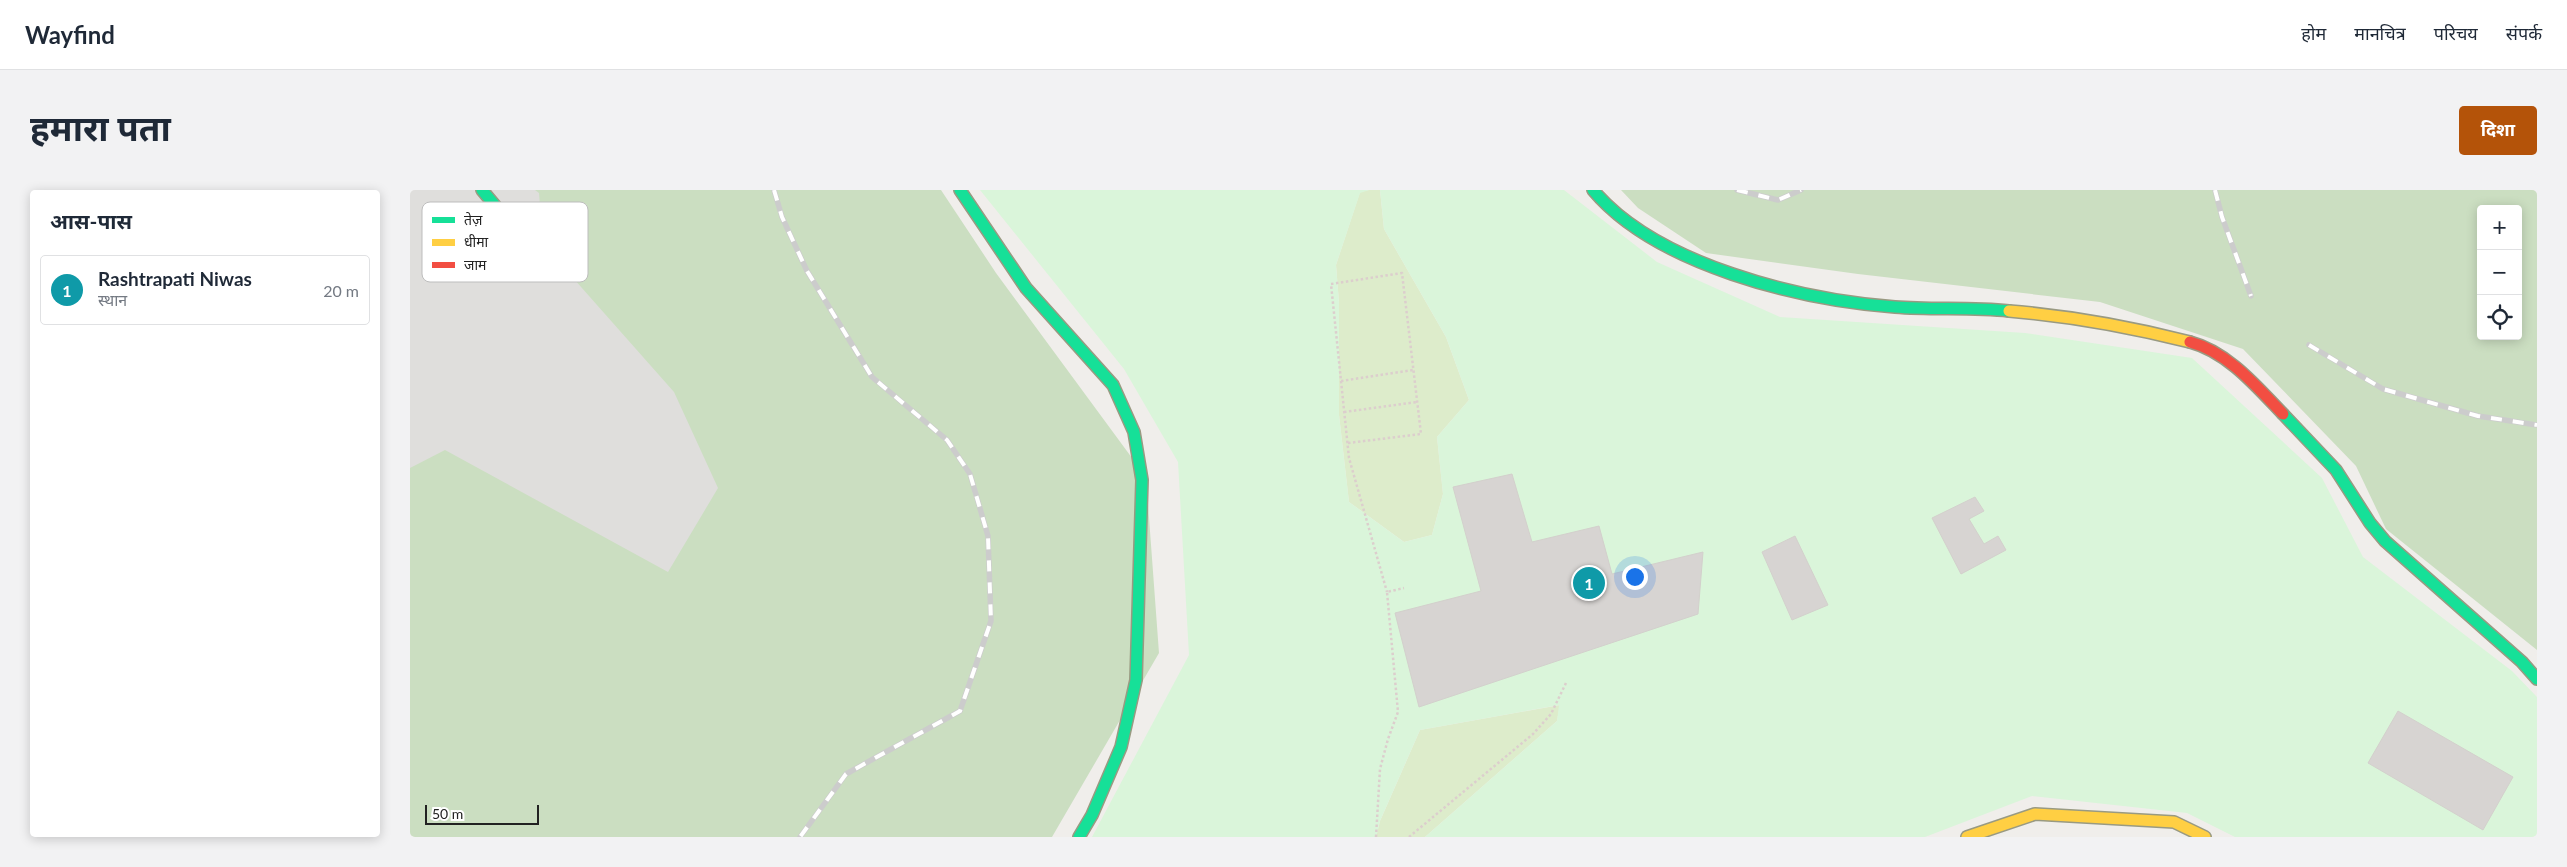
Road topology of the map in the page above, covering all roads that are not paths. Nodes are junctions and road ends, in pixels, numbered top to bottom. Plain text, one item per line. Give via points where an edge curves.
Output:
1 (482, 190) edge
2 (960, 190) edge
3 (1593, 190) edge
4 (492, 202) edge
5 (2537, 679) edge
6 (1079, 837) edge
7 (1967, 837) edge
8 (2205, 837) edge

1 - 4 street
2 - 6 street via 1026,288 1113,385 1134,432 1142,480 1136,680 1121,747
3 - 5 street via 1604,203 1653,240 1733,274 1812,296 1896,307 1991,309 2061,315 2201,345 2224,358 2256,386 2336,470 2384,540
7 - 8 street via 2035,814 2174,822

